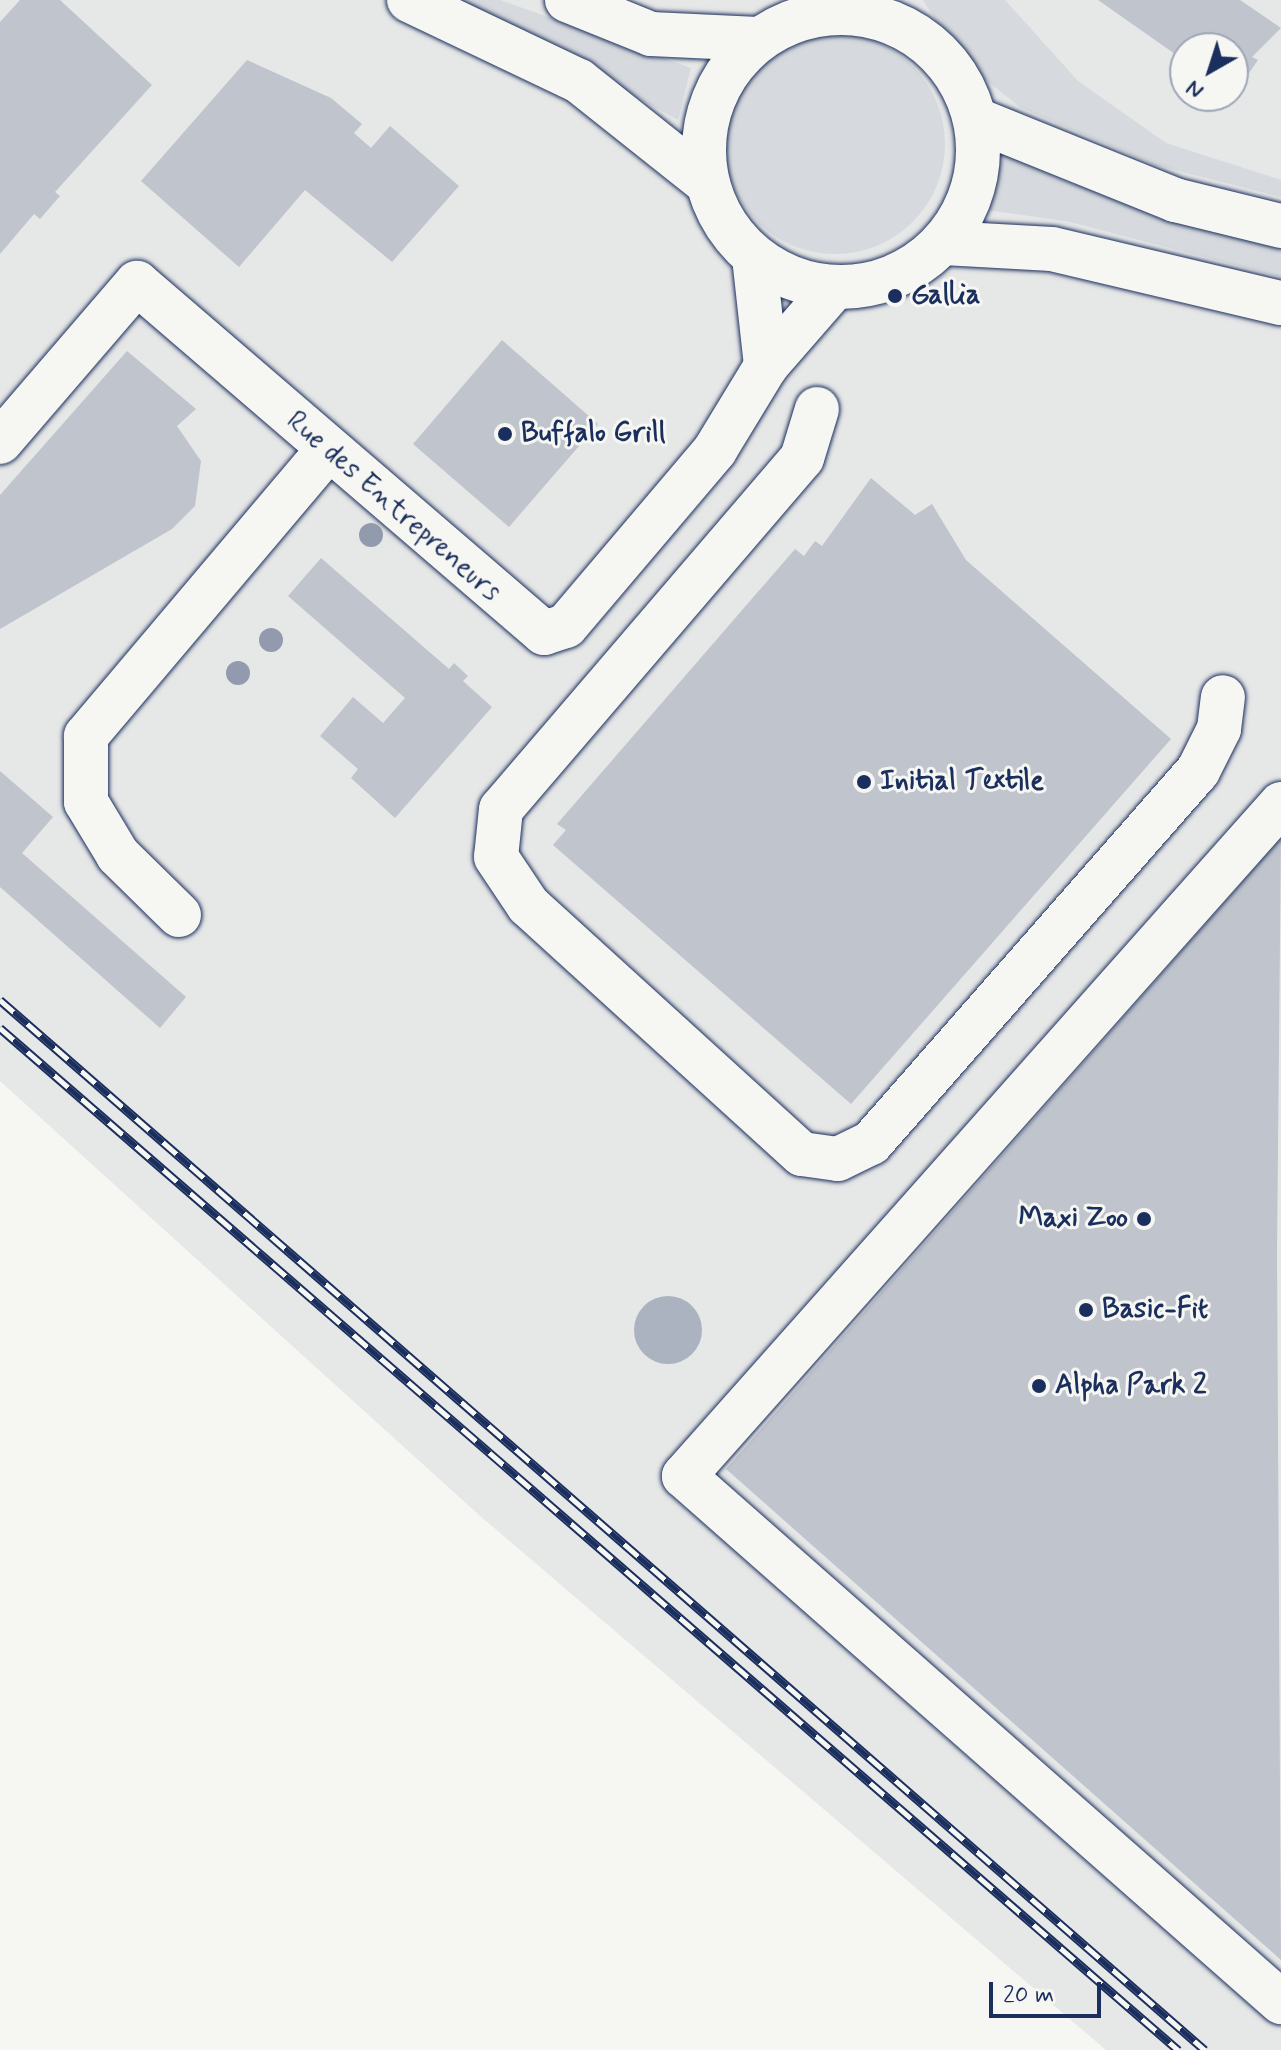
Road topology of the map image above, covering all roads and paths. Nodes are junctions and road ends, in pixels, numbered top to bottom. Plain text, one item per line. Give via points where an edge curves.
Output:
1 (409, 0) edge
2 (567, 0) edge
3 (864, 7) edge
4 (758, 39) junction
5 (977, 120) junction
6 (706, 182) junction
7 (1281, 226) edge
8 (944, 243) junction
9 (754, 257) junction
10 (834, 288) junction
11 (1239, 292) junction
12 (1281, 303) edge
13 (1281, 310) edge
14 (766, 366) junction
15 (817, 409) dead end
16 (0, 442) edge
17 (328, 450) junction
18 (1223, 697) dead end
19 (1281, 804) edge
20 (179, 915) dead end
21 (1281, 2002) edge

1 - 6 main road via 579,81
2 - 4 main road via 651,34
3 - 4 main road via 826,12
3 - 5 main road via 939,52
4 - 6 main road via 730,67 711,103 703,142
5 - 7 main road via 1175,200
5 - 8 main road via 978,169 967,209
6 - 9 main road via 724,223
8 - 10 main road via 912,269 874,285
8 - 11 main road via 1052,249
9 - 10 main road via 791,279
9 - 14 main road
10 - 14 main road
11 - 12 main road
11 - 13 main road
14 - 17 main road, Rue des Entrepreneurs via 715,450 566,626 544,633
15 - 18 main road via 802,458 501,809 496,857 528,905 802,1154 838,1159 871,1143 1198,771 1219,729
16 - 17 main road, Rue des Entrepreneurs via 137,283
17 - 20 main road via 86,736 86,802 118,855
19 - 21 main road via 684,1476

